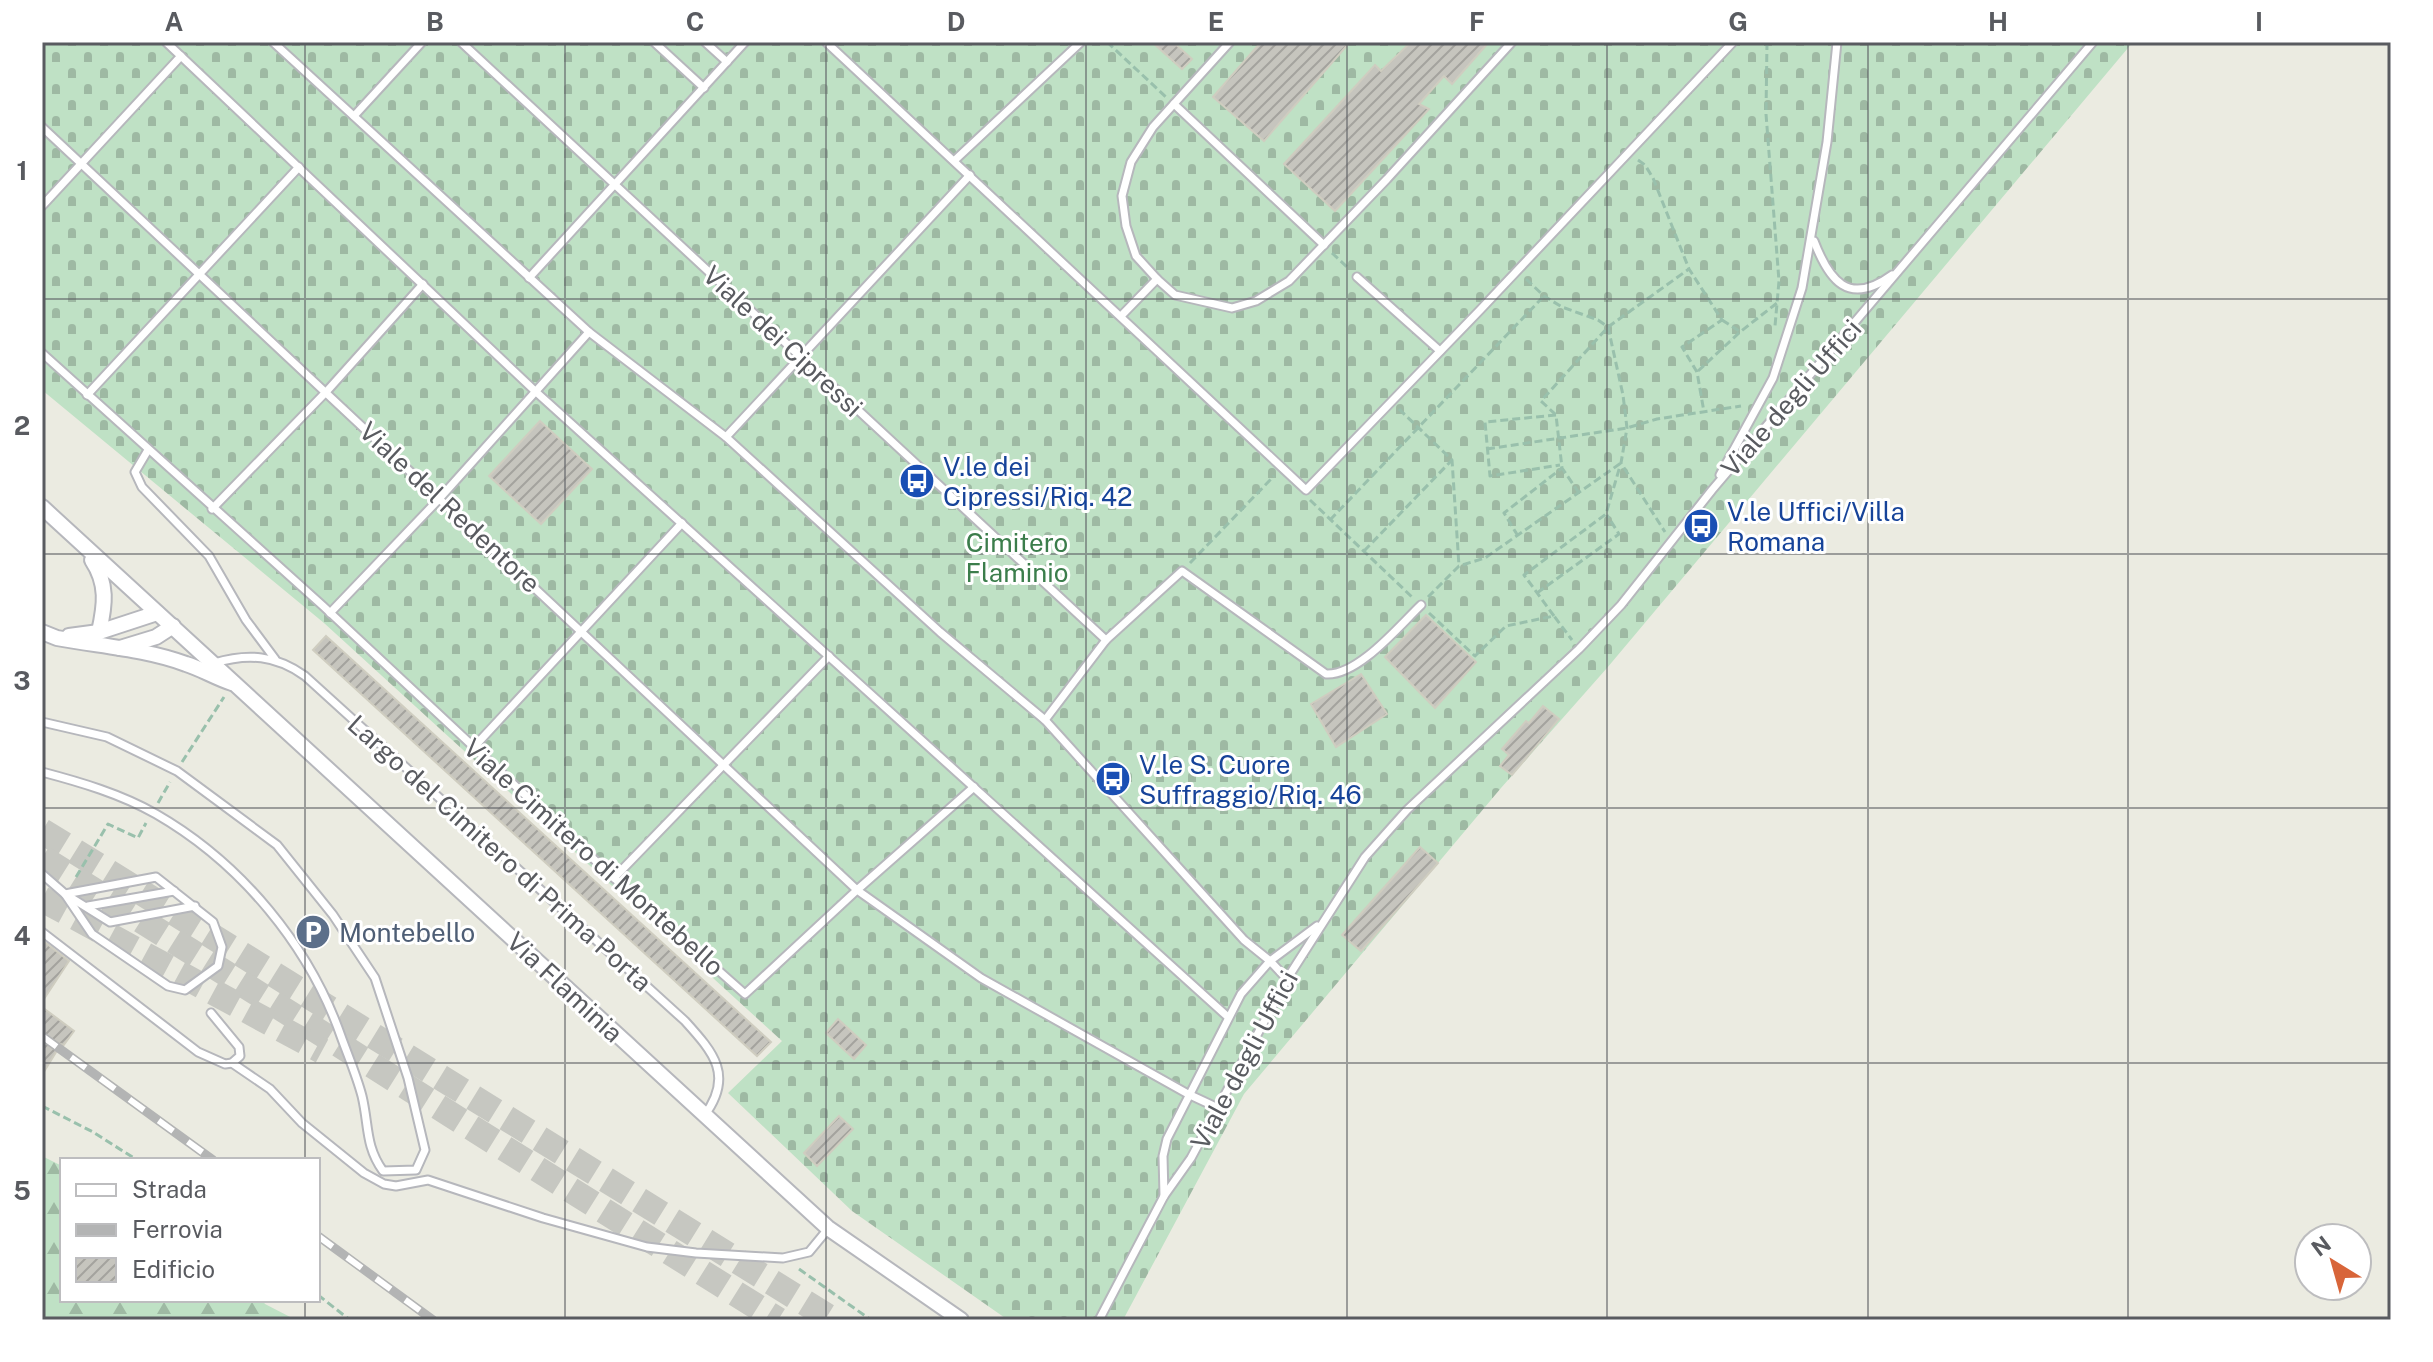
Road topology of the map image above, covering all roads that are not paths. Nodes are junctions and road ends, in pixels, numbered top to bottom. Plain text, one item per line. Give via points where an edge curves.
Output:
1 (166, 42) edge
2 (273, 42) edge
3 (422, 42) edge
4 (461, 42) edge
5 (654, 42) edge
6 (705, 42) edge
7 (745, 42) edge
8 (826, 42) edge
9 (1081, 42) edge
10 (1230, 42) edge
11 (1512, 42) edge
12 (1733, 42) edge
13 (1837, 42) edge
14 (2093, 42) edge
15 (181, 56) junction
16 (727, 62) junction
17 (704, 88) junction
18 (1174, 104) junction
19 (354, 116) junction
20 (42, 127) edge
21 (955, 160) junction
22 (81, 163) junction
23 (299, 167) junction
24 (970, 175) junction
25 (614, 185) junction
26 (42, 206) edge
27 (1813, 237) junction
28 (1324, 245) junction
29 (1911, 258) junction
30 (200, 274) junction
31 (1357, 277) road end
32 (529, 278) junction
33 (1157, 279) junction
34 (423, 284) junction
35 (1121, 316) junction
36 (589, 332) junction
37 (1440, 351) junction
38 (42, 353) edge
39 (802, 358) junction
40 (327, 391) junction
41 (535, 391) junction
42 (87, 395) junction
43 (726, 437) junction
44 (148, 450) junction
45 (1712, 490) junction
46 (440, 498) junction
47 (42, 507) edge
48 (212, 509) junction
49 (682, 523) junction
50 (83, 546) junction
51 (1421, 605) road end
52 (157, 613) junction
53 (330, 613) junction
54 (173, 626) junction
55 (582, 631) junction
56 (42, 632) edge
57 (99, 632) junction
58 (57, 638) junction
59 (1106, 640) junction
60 (116, 649) junction
61 (829, 656) junction
62 (275, 659) junction
63 (214, 663) junction
64 (237, 685) junction
65 (1045, 720) junction
66 (42, 722) edge
67 (474, 747) junction
68 (724, 764) junction
69 (42, 772) edge
70 (974, 787) junction
71 (42, 874) edge
72 (614, 878) junction
73 (857, 890) junction
74 (174, 891) junction
75 (65, 894) junction
76 (88, 906) junction
77 (195, 906) junction
78 (1322, 922) junction
79 (42, 932) edge
80 (1270, 961) junction
81 (1287, 979) junction
82 (211, 1013) dead end
83 (1228, 1017) junction
84 (232, 1063) junction
85 (1188, 1094) junction
86 (1218, 1108) junction
87 (704, 1116) junction
88 (1164, 1196) junction
89 (828, 1228) junction
90 (961, 1320) edge
91 (1099, 1320) edge

1 - 15 lane
2 - 19 lane
3 - 19 lane
4 - 25 lane, Viale dei Cipressi
5 - 17 lane
6 - 16 lane
7 - 16 lane
8 - 21 lane
9 - 21 lane
10 - 18 lane
11 - 28 lane
12 - 37 lane
13 - 27 lane
14 - 29 lane, Viale degli Uffici
15 - 22 lane
15 - 23 lane
16 - 17 lane
17 - 25 lane
18 - 28 lane
18 - 33 lane via 1131,162 1122,196 1136,256
19 - 32 lane
20 - 22 lane, Viale del Redentore
21 - 24 lane
22 - 26 lane
22 - 30 lane, Viale del Redentore
23 - 30 lane
23 - 34 lane
24 - 35 lane
24 - 39 lane
25 - 32 lane
25 - 39 lane, Viale dei Cipressi
27 - 29 lane via 1830,275 1850,288 1878,284
27 - 45 lane via 1779,362
28 - 33 lane via 1289,281 1232,308 1175,295
29 - 45 lane, Viale degli Uffici
30 - 40 lane, Viale del Redentore
30 - 42 lane
31 - 37 lane
32 - 36 lane
33 - 35 lane
34 - 40 lane
34 - 41 lane
35 - 37 lane via 1306,490
36 - 41 lane
36 - 43 lane
38 - 42 lane, Viale Cimitero di Montebello
39 - 43 lane
39 - 59 lane, Viale dei Cipressi
40 - 46 lane, Viale del Redentore
40 - 48 lane
41 - 46 lane
41 - 49 lane
42 - 44 lane, Viale Cimitero di Montebello
43 - 65 lane
44 - 48 lane, Viale Cimitero di Montebello
44 - 62 lane via 135,472 142,487 209,556
45 - 78 lane, Viale degli Uffici via 1621,605 1397,820
46 - 53 lane
46 - 55 lane, Viale del Redentore
47 - 50 street, Via Flaminia
48 - 53 lane, Viale Cimitero di Montebello
49 - 55 lane
49 - 61 lane
50 - 52 street, Via Flaminia
50 - 57 street via 105,590
51 - 59 lane via 1361,660 1338,674 1326,674 1182,571
52 - 54 street, Via Flaminia
52 - 57 street
53 - 67 lane, Viale Cimitero di Montebello
54 - 60 street
54 - 63 street, Via Flaminia
55 - 67 lane
55 - 68 lane, Viale del Redentore
56 - 58 street
57 - 58 street
58 - 60 street
59 - 65 lane
60 - 64 street via 189,664
61 - 68 lane
61 - 70 lane
62 - 63 lane via 254,656
62 - 87 lane, Largo del Cimitero di Prima Porta via 305,676 685,1021 718,1068 715,1101
63 - 64 street, Via Flaminia
64 - 87 street, Via Flaminia
65 - 80 lane via 1244,940
66 - 69 lane via 107,737 177,771 277,845 375,978 425,1150 416,1170 383,1171 372,1156 362,1096 330,1004 291,936 245,884 156,814
67 - 72 lane, Viale Cimitero di Montebello
68 - 72 lane
68 - 73 lane, Viale del Redentore
70 - 73 lane
70 - 83 lane
71 - 75 lane
72 - 73 lane, Viale Cimitero di Montebello via 745,994
73 - 85 lane via 981,978
74 - 75 lane via 156,877
74 - 76 lane
74 - 77 lane
75 - 76 lane
75 - 77 lane via 92,934 168,986 185,990 218,966 222,947 213,922
76 - 77 lane via 110,922
78 - 80 lane, Viale degli Uffici
78 - 81 lane, Viale degli Uffici
79 - 84 lane via 198,1052
80 - 81 lane
80 - 83 lane, Viale degli Uffici
81 - 86 lane, Viale degli Uffici
82 - 84 lane via 239,1047 240,1056
83 - 85 lane, Viale degli Uffici
84 - 89 lane via 270,1089 351,1163 384,1184 428,1180 647,1247 783,1258 809,1252
85 - 86 lane
85 - 88 lane, Viale degli Uffici via 1165,1147
86 - 88 lane, Viale degli Uffici
87 - 89 street, Via Flaminia
88 - 91 lane, Viale degli Uffici
89 - 90 street, Via Flaminia

